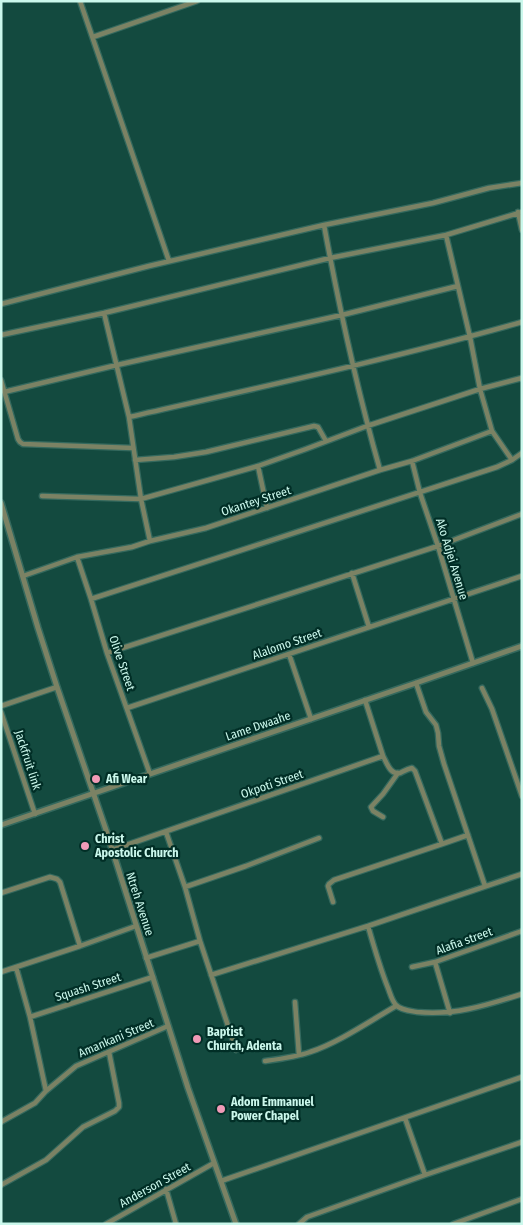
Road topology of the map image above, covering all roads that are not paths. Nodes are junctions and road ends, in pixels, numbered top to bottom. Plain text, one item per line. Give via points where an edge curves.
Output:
1 (80, 1) edge
2 (197, 1) edge
3 (93, 37) junction
4 (522, 183) edge
5 (520, 212) edge
6 (324, 225) junction
7 (522, 230) edge
8 (446, 235) junction
9 (330, 258) junction
10 (169, 261) junction
11 (458, 286) junction
12 (1, 304) edge
13 (104, 314) junction
14 (342, 315) junction
15 (522, 322) edge
16 (1, 335) edge
17 (470, 337) junction
18 (117, 365) junction
19 (354, 367) junction
20 (522, 378) edge
21 (1, 380) edge
22 (480, 388) junction
23 (4, 392) junction
24 (129, 416) junction
25 (367, 426) junction
26 (492, 431) junction
27 (326, 441) junction
28 (133, 448) junction
29 (522, 453) edge
30 (136, 460) junction
31 (512, 460) junction
32 (412, 461) junction
33 (258, 466) junction
34 (380, 470) junction
35 (420, 492) junction
36 (42, 496) dead end
37 (141, 499) junction
38 (1, 503) edge
39 (267, 508) junction
40 (522, 514) edge
41 (150, 541) junction
42 (438, 546) junction
43 (76, 557) junction
44 (352, 573) junction
45 (23, 576) junction
46 (522, 576) edge
47 (91, 599) junction
48 (454, 599) junction
49 (369, 627) junction
50 (522, 646) edge
51 (107, 653) junction
52 (289, 654) junction
53 (473, 663) junction
54 (416, 683) junction
55 (57, 687) junction
56 (482, 688) dead end
57 (365, 700) junction
58 (1, 706) edge
59 (127, 708) junction
60 (1, 712) edge
61 (311, 718) junction
62 (384, 756) junction
63 (398, 773) junction
64 (150, 774) junction
65 (93, 794) junction
66 (522, 796) edge
67 (35, 814) junction
68 (383, 817) dead end
69 (1, 825) edge
70 (166, 832) junction
71 (468, 835) junction
72 (319, 838) dead end
73 (442, 844) junction
74 (112, 850) junction
75 (522, 874) edge
76 (486, 886) junction
77 (185, 887) junction
78 (1, 892) edge
79 (333, 902) dead end
80 (136, 926) junction
81 (368, 926) junction
82 (522, 931) edge
83 (200, 941) junction
84 (80, 946) junction
85 (146, 958) junction
86 (435, 962) junction
87 (16, 967) junction
88 (412, 967) dead end
89 (1, 972) edge
90 (211, 974) junction
91 (153, 977) junction
92 (522, 994) edge
93 (294, 1002) dead end
94 (396, 1006) junction
95 (450, 1012) junction
96 (30, 1017) junction
97 (168, 1026) junction
98 (236, 1050) dead end
99 (109, 1052) junction
100 (299, 1055) junction
101 (265, 1061) dead end
102 (522, 1077) edge
103 (46, 1091) junction
104 (405, 1118) junction
105 (1, 1122) edge
106 (522, 1142) edge
107 (214, 1163) junction
108 (424, 1175) junction
109 (221, 1181) junction
110 (1, 1184) edge
111 (166, 1189) junction
112 (522, 1200) edge
113 (106, 1224) edge
114 (176, 1224) edge
115 (236, 1224) edge
116 (299, 1224) edge
117 (453, 1224) edge

1 - 3 street
2 - 3 street
3 - 10 street
4 - 6 street
5 - 7 street
5 - 8 street
6 - 9 street
6 - 10 street
8 - 9 street
8 - 11 street
9 - 13 street
9 - 14 street
10 - 12 street
11 - 14 street
11 - 17 street
13 - 16 street
13 - 18 street
14 - 18 street
14 - 19 street
15 - 17 street
17 - 19 street
17 - 22 street
18 - 23 street
18 - 24 street
19 - 24 street
19 - 25 street
20 - 22 street
21 - 23 street
22 - 25 street
22 - 26 street
23 - 28 street via 18,439 23,444
24 - 28 street
25 - 27 street
25 - 34 street
26 - 31 street
26 - 32 street, Okantey Street
27 - 30 street via 314,426 206,452
27 - 33 street
28 - 30 street
29 - 31 street
30 - 37 street
31 - 35 street
32 - 34 street, Okantey Street
32 - 35 street, Ako Adjei Avenue
33 - 37 street
33 - 39 street
34 - 39 street, Okantey Street
35 - 42 street, Ako Adjei Avenue
35 - 47 street
36 - 37 street
37 - 41 street
38 - 45 street, Ntreh Avenue
39 - 41 street, Okantey Street via 206,528
40 - 42 street
41 - 43 street, Okantey Street
42 - 44 street
42 - 48 street, Ako Adjei Avenue
43 - 45 street, Okantey Street
43 - 47 street, Olive Street
44 - 49 street
44 - 51 street
45 - 55 street, Ntreh Avenue
46 - 48 street, Alalomo Street
47 - 51 street, Olive Street
48 - 49 street, Alalomo Street
48 - 53 street, Ako Adjei Avenue
49 - 52 street, Alalomo Street
50 - 53 street, Lame Dwaahe
51 - 59 street, Olive Street
52 - 59 street, Alalomo Street
52 - 61 street
53 - 54 street, Lame Dwaahe
54 - 57 street, Lame Dwaahe
54 - 71 street via 426,712 438,733 444,764
55 - 58 street
55 - 65 street, Ntreh Avenue
56 - 66 street
57 - 61 street, Lame Dwaahe
57 - 62 street
59 - 64 street, Olive Street
60 - 67 street, Jackfruit link
61 - 64 street, Lame Dwaahe
62 - 63 street via 389,768
62 - 70 street, Okpoti Street
63 - 68 street via 371,807 373,812
63 - 73 street via 408,768 415,771
64 - 65 street, Lame Dwaahe
65 - 67 street, Lame Dwaahe
65 - 74 street, Ntreh Avenue
67 - 69 street, Lame Dwaahe
70 - 74 street, Okpoti Street
70 - 77 street
71 - 73 street
71 - 76 street
72 - 77 street
73 - 79 street via 334,880 328,886
74 - 80 street, Ntreh Avenue
75 - 76 street
76 - 81 street
77 - 83 street
78 - 84 street via 50,877 57,879
80 - 84 street
80 - 85 street, Ntreh Avenue
81 - 90 street
81 - 94 street via 379,965
82 - 86 street, Alafia street
83 - 85 street
83 - 90 street
84 - 87 street
85 - 91 street, Ntreh Avenue
86 - 88 street
86 - 95 street, Alafia street
87 - 89 street
87 - 96 street
90 - 98 street
91 - 96 street, Squash Street
91 - 97 street, Ntreh Avenue
92 - 95 street
93 - 100 street
94 - 95 street via 412,1012
94 - 100 street via 338,1039
96 - 103 street
97 - 99 street, Amankani Street
97 - 107 street, Ntreh Avenue
99 - 103 street, Amankani Street via 76,1066
99 - 110 street via 119,1103 115,1111 83,1126 46,1160
100 - 101 street
102 - 104 street
103 - 105 street, Amankani Street via 35,1103
104 - 108 street
104 - 109 street
106 - 108 street
107 - 109 street, Ntreh Avenue
107 - 111 street, Anderson Street
108 - 116 street via 307,1217
109 - 115 street, Ntreh Avenue
111 - 113 street, Anderson Street
111 - 114 street
112 - 117 street

